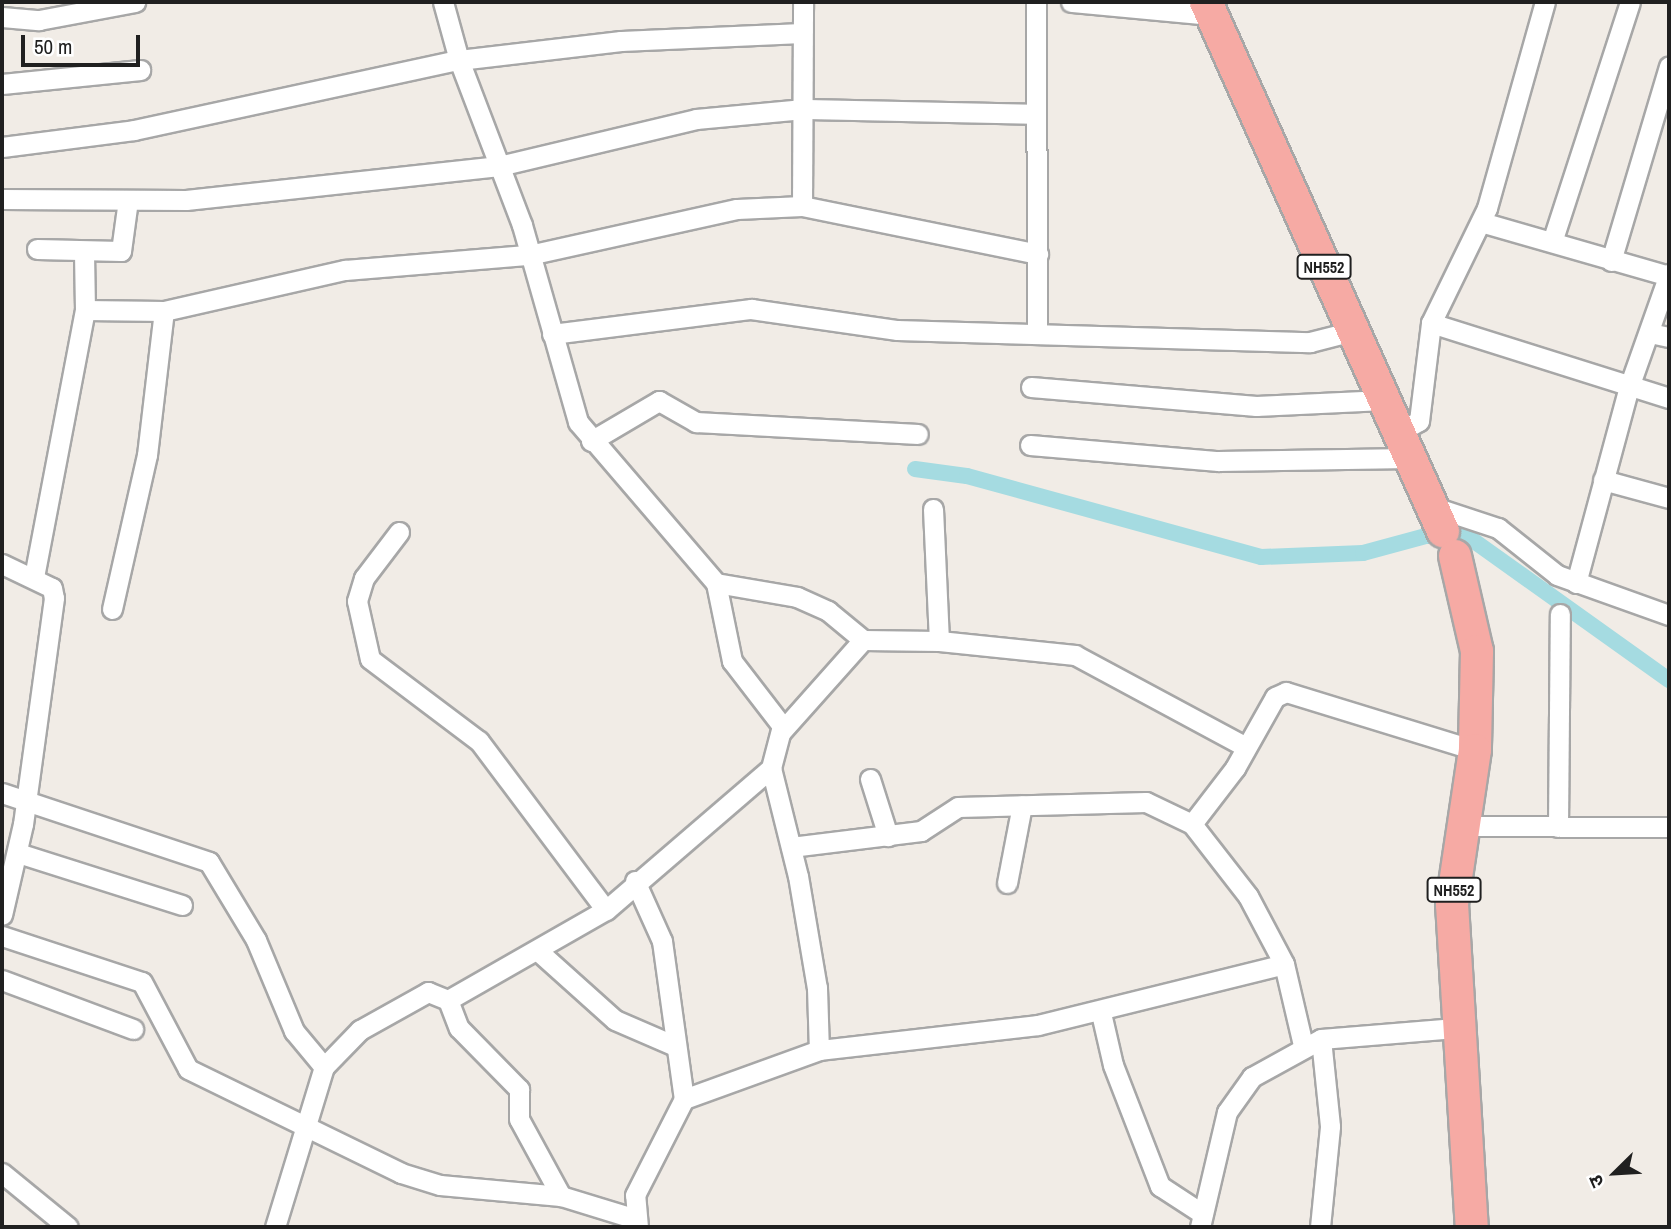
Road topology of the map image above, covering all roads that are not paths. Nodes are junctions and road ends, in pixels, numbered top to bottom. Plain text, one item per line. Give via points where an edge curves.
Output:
1 (135, 2) edge
2 (443, 2) edge
3 (803, 2) edge
4 (1036, 2) edge
5 (1070, 2) edge
6 (1545, 2) edge
7 (1630, 2) edge
8 (1209, 9) edge
9 (2, 18) edge
10 (802, 33) junction
11 (458, 60) junction
12 (1669, 66) edge
13 (140, 70) dead end
14 (2, 84) edge
15 (804, 109) junction
16 (1034, 114) junction
17 (2, 147) edge
18 (499, 166) junction
19 (2, 199) edge
20 (128, 200) junction
21 (802, 206) junction
22 (1481, 222) junction
23 (1552, 242) junction
24 (37, 249) dead end
25 (84, 251) junction
26 (1038, 254) junction
27 (530, 255) junction
28 (1611, 261) junction
29 (1669, 275) edge
30 (85, 310) junction
31 (164, 311) junction
32 (1431, 323) junction
33 (1353, 331) junction
34 (1037, 332) junction
35 (1650, 332) junction
36 (552, 334) junction
37 (1669, 337) edge
38 (1031, 387) dead end
39 (1629, 387) junction
40 (1669, 398) edge
41 (1384, 400) junction
42 (918, 434) dead end
43 (591, 441) junction
44 (1030, 445) dead end
45 (1404, 445) junction
46 (1603, 480) junction
47 (1669, 498) edge
48 (933, 509) dead end
49 (1443, 531) junction
50 (399, 532) dead end
51 (2, 564) edge
52 (34, 577) junction
53 (716, 583) junction
54 (1576, 583) junction
55 (112, 609) dead end
56 (1560, 614) dead end
57 (1669, 615) edge
58 (863, 640) junction
59 (939, 641) junction
60 (781, 732) junction
61 (1246, 747) junction
62 (1475, 750) junction
63 (771, 768) junction
64 (870, 779) dead end
65 (2, 793) edge
66 (26, 799) junction
67 (1022, 805) junction
68 (1192, 824) junction
69 (1463, 826) junction
70 (1558, 827) junction
71 (1669, 827) edge
72 (888, 836) junction
73 (791, 847) junction
74 (18, 853) junction
75 (635, 881) junction
76 (1007, 883) dead end
77 (182, 905) dead end
78 (606, 910) junction
79 (2, 915) edge
80 (2, 936) edge
81 (538, 950) junction
82 (1284, 964) junction
83 (2, 980) edge
84 (448, 1000) junction
85 (1101, 1013) junction
86 (1456, 1028) junction
87 (133, 1029) dead end
88 (1312, 1042) junction
89 (673, 1045) junction
90 (819, 1049) junction
91 (324, 1066) junction
92 (684, 1099) junction
93 (304, 1128) junction
94 (2, 1173) edge
95 (561, 1196) junction
96 (1202, 1221) edge
97 (274, 1222) edge
98 (637, 1223) edge
99 (68, 1227) edge
100 (257, 1227) edge
101 (1320, 1227) edge
102 (1472, 1227) edge

1 - 9 street via 39,20
2 - 11 street
3 - 10 street
4 - 16 street
5 - 8 street
6 - 22 street
7 - 23 street
8 - 33 highway, NH552
10 - 11 street via 621,41
10 - 15 street
11 - 17 street via 134,130
11 - 18 street
12 - 28 street
13 - 14 street
15 - 16 street
15 - 18 street via 696,119
15 - 21 street
16 - 26 street
18 - 20 street via 186,200
18 - 27 street
19 - 20 street
20 - 25 street via 121,251
21 - 26 street
21 - 27 street via 737,209
22 - 23 street
22 - 32 street
23 - 28 street
24 - 25 street
25 - 30 street
26 - 34 street
27 - 31 street via 345,270
27 - 36 street
28 - 29 street
29 - 35 street
30 - 31 street
30 - 52 street
31 - 55 street via 147,455
32 - 39 street
32 - 45 street via 1419,421
33 - 34 street via 1310,342
33 - 41 highway, NH552
34 - 36 street via 897,330 751,309
35 - 37 street
35 - 39 street
36 - 43 street via 578,422
38 - 41 street via 1256,406
39 - 40 street
39 - 46 street
41 - 45 highway, NH552
42 - 43 street via 696,422 659,401
43 - 53 street via 682,550
44 - 45 street via 1218,461
45 - 49 highway, NH552
46 - 47 street
46 - 54 street
48 - 59 street
49 - 54 street via 1498,528
49 - 62 highway, NH552 via 1478,651
50 - 78 street via 364,578 358,619 376,665 479,741
51 - 52 street
52 - 66 street via 52,588 54,598
53 - 58 street via 797,597 828,611
53 - 60 street via 732,661 777,718
54 - 57 street
56 - 70 street
58 - 59 street
58 - 60 street
59 - 61 street via 1075,655
60 - 63 street
61 - 62 street via 1275,697 1295,692
61 - 68 street
62 - 69 highway, NH552
63 - 73 street
63 - 75 street
64 - 72 street
65 - 66 street
66 - 74 street
66 - 91 street via 197,855 218,873 256,940 294,1031
67 - 68 street via 1146,802
67 - 72 street via 958,807 930,827
67 - 76 street
68 - 82 street via 1248,896
69 - 70 street
69 - 86 highway, NH552 via 1452,904
70 - 71 street
72 - 73 street
73 - 90 street via 817,988
74 - 77 street
74 - 79 street
75 - 78 street
75 - 89 street via 662,941
78 - 81 street
80 - 93 street via 142,982 188,1069
81 - 84 street
81 - 89 street via 615,1020
82 - 85 street
82 - 88 street
83 - 87 street
84 - 91 street via 428,992 381,1017
84 - 95 street via 459,1028 519,1089 519,1119
85 - 90 street
85 - 96 street via 1112,1065 1160,1186
86 - 88 street
86 - 102 highway, NH552
88 - 96 street via 1241,1087 1227,1112
88 - 101 street via 1330,1126
89 - 92 street
90 - 92 street
91 - 93 street
92 - 98 street via 635,1195
93 - 95 street via 440,1185
93 - 97 street
94 - 99 street
95 - 98 street
97 - 100 street

